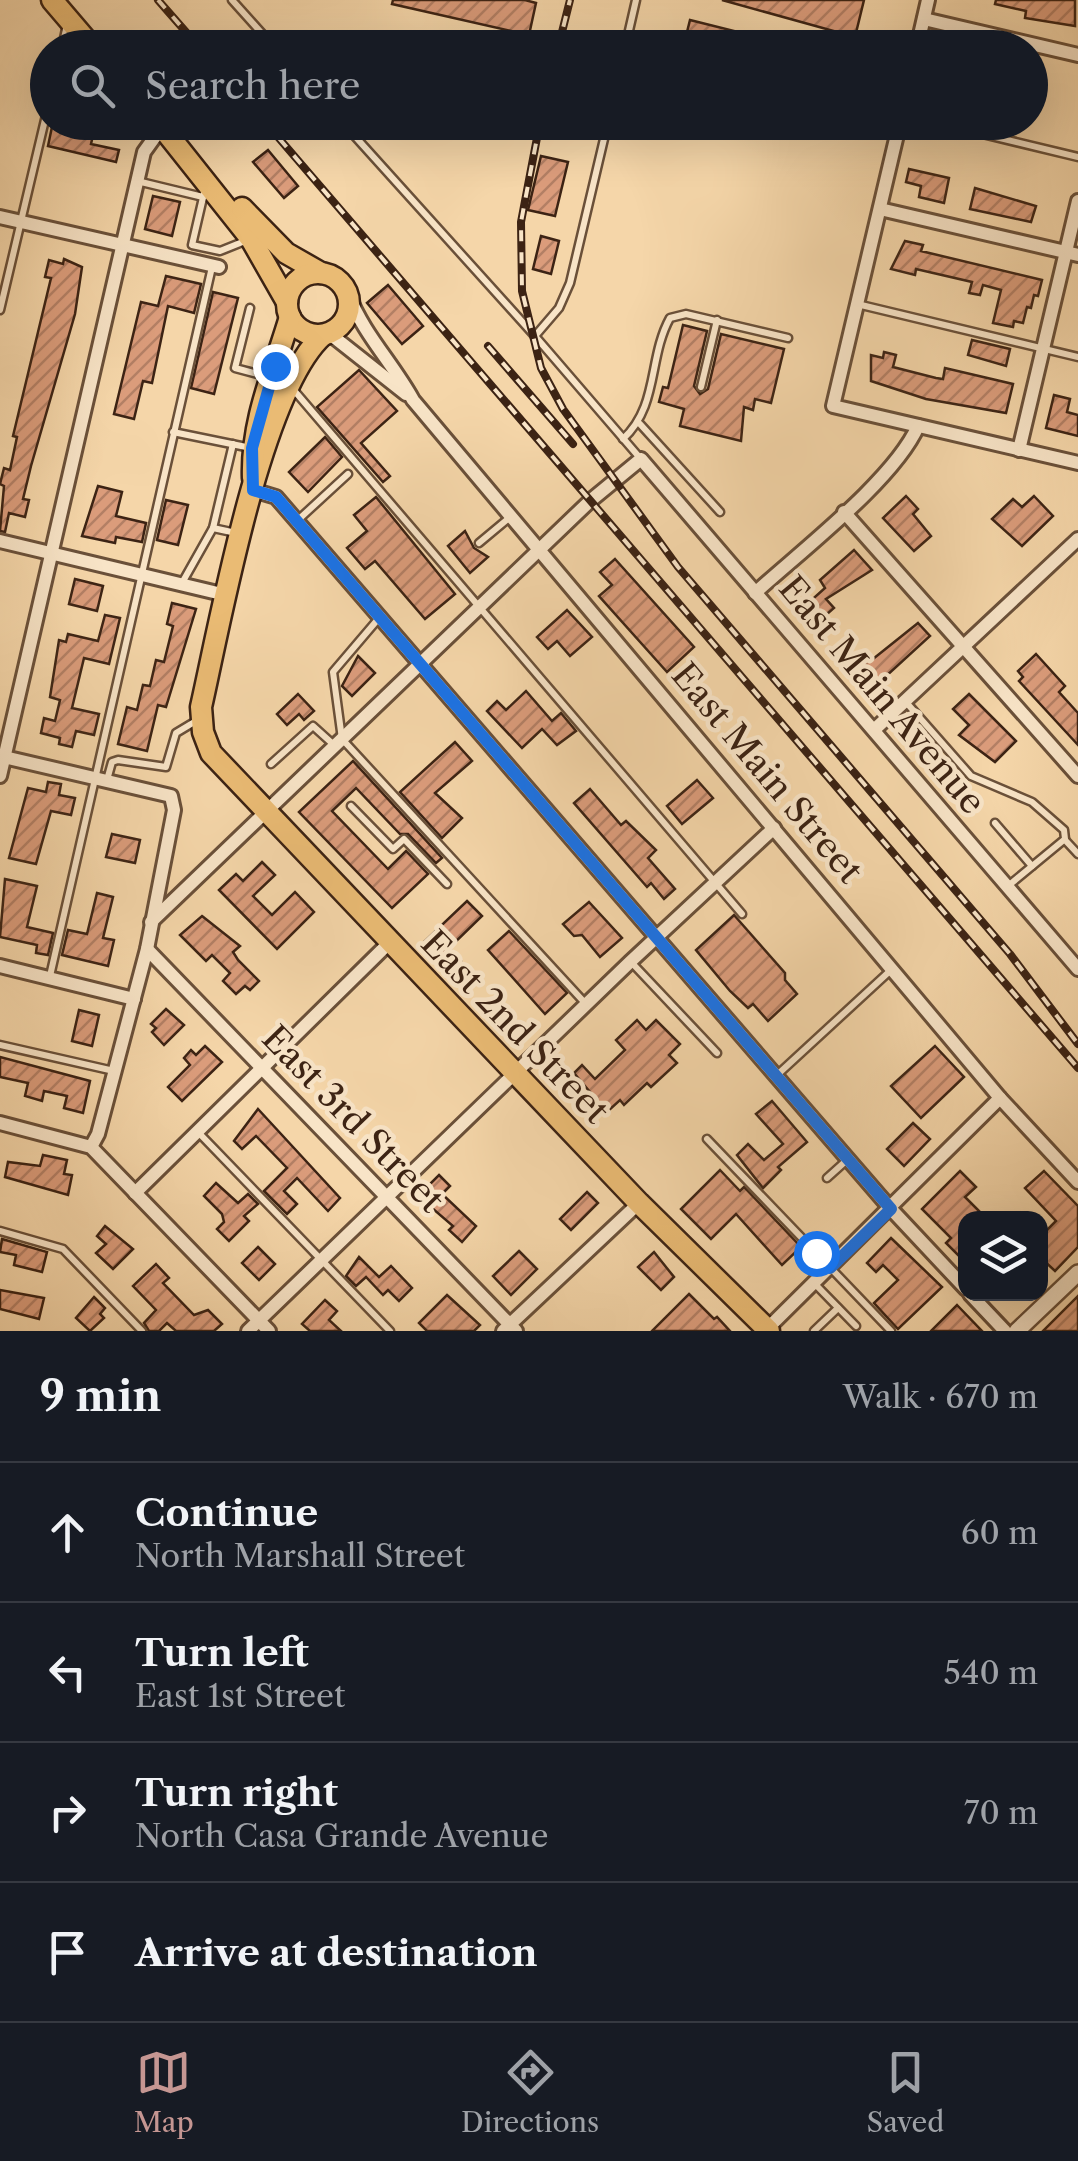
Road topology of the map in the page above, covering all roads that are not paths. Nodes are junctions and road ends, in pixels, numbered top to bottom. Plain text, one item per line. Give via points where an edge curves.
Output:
1 (52, 0) edge
2 (232, 0) edge
3 (636, 0) edge
4 (928, 0) edge
5 (68, 19) junction
6 (924, 19) junction
7 (66, 30) edge
8 (77, 30) edge
9 (259, 30) edge
10 (629, 30) edge
11 (921, 30) edge
12 (971, 30) edge
13 (1048, 48) edge
14 (1078, 55) edge
15 (40, 140) edge
16 (151, 140) edge
17 (170, 140) edge
18 (175, 140) edge
19 (358, 140) edge
20 (604, 140) edge
21 (896, 140) edge
22 (1008, 140) edge
23 (1078, 157) edge
24 (137, 181) junction
25 (205, 190) junction
26 (1078, 201) edge
27 (880, 209) junction
28 (0, 217) edge
29 (20, 222) junction
30 (252, 238) junction
31 (122, 246) junction
32 (1072, 254) edge
33 (216, 267) joint
34 (321, 273) junction
35 (348, 294) junction
36 (857, 304) junction
37 (250, 308) dead end
38 (0, 310) edge
39 (288, 310) junction
40 (717, 320) junction
41 (327, 334) junction
42 (535, 336) junction
43 (788, 338) dead end
44 (1043, 348) junction
45 (1078, 357) edge
46 (279, 380) junction
47 (701, 387) dead end
48 (414, 400) junction
49 (640, 424) junction
50 (918, 426) junction
51 (172, 432) junction
52 (624, 438) junction
53 (242, 446) junction
54 (1019, 450) junction
55 (641, 459) junction
56 (1078, 463) edge
57 (348, 474) dead end
58 (253, 490) junction
59 (720, 512) dead end
60 (844, 512) junction
61 (510, 517) junction
62 (297, 521) junction
63 (213, 528) junction
64 (242, 534) junction
65 (1078, 539) edge
66 (0, 542) edge
67 (479, 543) dead end
68 (539, 551) junction
69 (52, 554) junction
70 (139, 574) junction
71 (182, 584) junction
72 (756, 592) junction
73 (226, 595) junction
74 (480, 608) junction
75 (381, 616) junction
76 (962, 649) junction
77 (423, 664) junction
78 (905, 702) junction
79 (202, 718) junction
80 (874, 730) junction
81 (339, 742) junction
82 (2, 756) edge
83 (271, 764) dead end
84 (0, 776) edge
85 (1078, 776) edge
86 (92, 778) junction
87 (107, 781) junction
88 (351, 806) dead end
89 (264, 812) junction
90 (995, 823) dead end
91 (774, 828) junction
92 (1065, 839) junction
93 (1078, 854) edge
94 (1032, 866) junction
95 (715, 883) junction
96 (447, 884) dead end
97 (1007, 886) junction
98 (742, 914) dead end
99 (152, 922) junction
100 (655, 937) junction
101 (388, 943) junction
102 (147, 948) junction
103 (630, 962) junction
104 (0, 966) edge
105 (892, 969) junction
106 (1078, 969) edge
107 (49, 978) junction
108 (134, 999) junction
109 (586, 1004) junction
110 (0, 1045) edge
111 (717, 1052) dead end
112 (261, 1069) junction
113 (115, 1071) junction
114 (515, 1072) junction
115 (776, 1076) junction
116 (1000, 1098) junction
117 (0, 1122) edge
118 (197, 1132) junction
119 (708, 1139) dead end
120 (90, 1147) junction
121 (848, 1160) junction
122 (827, 1178) dead end
123 (1078, 1182) edge
124 (135, 1193) junction
125 (388, 1198) junction
126 (639, 1203) junction
127 (891, 1209) junction
128 (0, 1231) edge
129 (322, 1260) junction
130 (830, 1268) junction
131 (958, 1280) edge
132 (814, 1284) junction
133 (1074, 1284) edge
134 (977, 1301) edge
135 (838, 1308) junction
136 (259, 1320) junction
137 (856, 1326) dead end
138 (510, 1329) edge
139 (767, 1330) edge
140 (142, 1331) edge
141 (248, 1331) edge
142 (269, 1331) edge
143 (390, 1331) edge
144 (814, 1331) edge
145 (890, 1331) edge
146 (1005, 1331) edge
147 (1017, 1331) edge

1 - 5 main road
2 - 9 lane
3 - 10 lane
4 - 6 street
5 - 7 lane
5 - 8 main road
6 - 11 street
6 - 12 street
13 - 14 street
15 - 29 lane
16 - 24 street
17 - 25 main road
18 - 34 main road via 275,243
19 - 42 lane
20 - 42 lane via 570,283
21 - 27 street
22 - 23 lane
24 - 25 lane
24 - 31 street
25 - 30 main road
25 - 30 lane via 192,245 220,251
26 - 32 street
27 - 32 street
27 - 36 street
28 - 29 street
29 - 31 street
29 - 38 lane
30 - 39 main road
31 - 33 street
31 - 69 street
32 - 44 street
33 - 51 lane
34 - 35 main road
34 - 39 main road via 298,280
35 - 41 main road via 346,318
35 - 48 street, East Main Street via 367,337
36 - 44 lane
36 - 50 street via 832,406
37 - 46 lane via 235,368
39 - 41 main road via 305,332
39 - 46 main road
40 - 43 lane
40 - 47 lane
40 - 49 lane via 670,318
41 - 46 main road
41 - 48 street, East Main Street
42 - 52 lane
44 - 45 lane
44 - 54 street
46 - 53 main road
46 - 58 main road
46 - 74 lane
48 - 61 street, East Main Street
49 - 52 lane
49 - 59 lane
50 - 54 street
50 - 60 street via 911,442
51 - 53 lane
51 - 70 lane
52 - 55 lane
53 - 58 main road
53 - 63 lane
54 - 56 street
55 - 68 street
55 - 72 street, East Main Avenue
57 - 62 lane
58 - 62 street via 276,497
58 - 64 main road
60 - 72 street
60 - 76 street
61 - 67 lane
61 - 68 street, East Main Street
62 - 75 street
63 - 64 lane
63 - 71 lane
64 - 73 main road
65 - 76 street
66 - 69 street
68 - 74 street
68 - 91 street, East Main Street
69 - 70 street
69 - 82 street
70 - 71 street
70 - 86 lane
71 - 73 street
72 - 80 street, East Main Avenue
73 - 79 main road
74 - 77 street
74 - 95 lane
75 - 77 street
75 - 81 lane via 333,672
76 - 78 street
76 - 85 street
77 - 81 street
77 - 100 street
78 - 80 street
78 - 92 lane via 970,776 1032,802 1055,818
79 - 87 lane via 176,733 166,767 118,760
79 - 89 main road, East 2nd Street via 218,764
80 - 97 street, East Main Avenue
81 - 83 lane via 313,726
81 - 89 street
81 - 109 lane
82 - 84 street
82 - 86 street
86 - 87 street
86 - 107 lane
87 - 99 street via 171,796 174,810
88 - 96 lane via 393,849 404,838
89 - 99 street
89 - 101 main road, East 2nd Street
90 - 94 lane
91 - 95 street
91 - 105 street, East Main Street
92 - 93 lane
92 - 94 lane
94 - 97 lane
95 - 98 lane
95 - 100 street
97 - 106 street, East Main Avenue
99 - 102 street
100 - 103 street
100 - 115 street
101 - 112 street
101 - 114 main road, East 2nd Street
102 - 108 street
102 - 112 street, East 3rd Street
103 - 109 street
103 - 111 lane
104 - 107 street
105 - 115 lane
105 - 116 street, East Main Street
107 - 108 street
108 - 113 street
109 - 114 street
110 - 113 lane
112 - 118 street
112 - 125 street, East 3rd Street
113 - 120 street
114 - 125 street
114 - 126 main road, East 2nd Street
115 - 121 street
116 - 123 street, East Main Street
116 - 127 street
117 - 120 street
118 - 124 street
118 - 129 lane
119 - 130 lane
120 - 124 street
121 - 122 lane
121 - 127 street
124 - 136 street
125 - 129 street
125 - 138 street, East 3rd Street
126 - 138 street
126 - 139 main road, East 2nd Street
127 - 130 street
127 - 131 street
128 - 140 lane via 63,1250
129 - 136 street
129 - 143 lane
130 - 132 street
130 - 145 lane
132 - 135 lane
132 - 139 street
133 - 147 street
134 - 146 street
135 - 137 lane
135 - 144 lane
136 - 141 street
136 - 142 street

